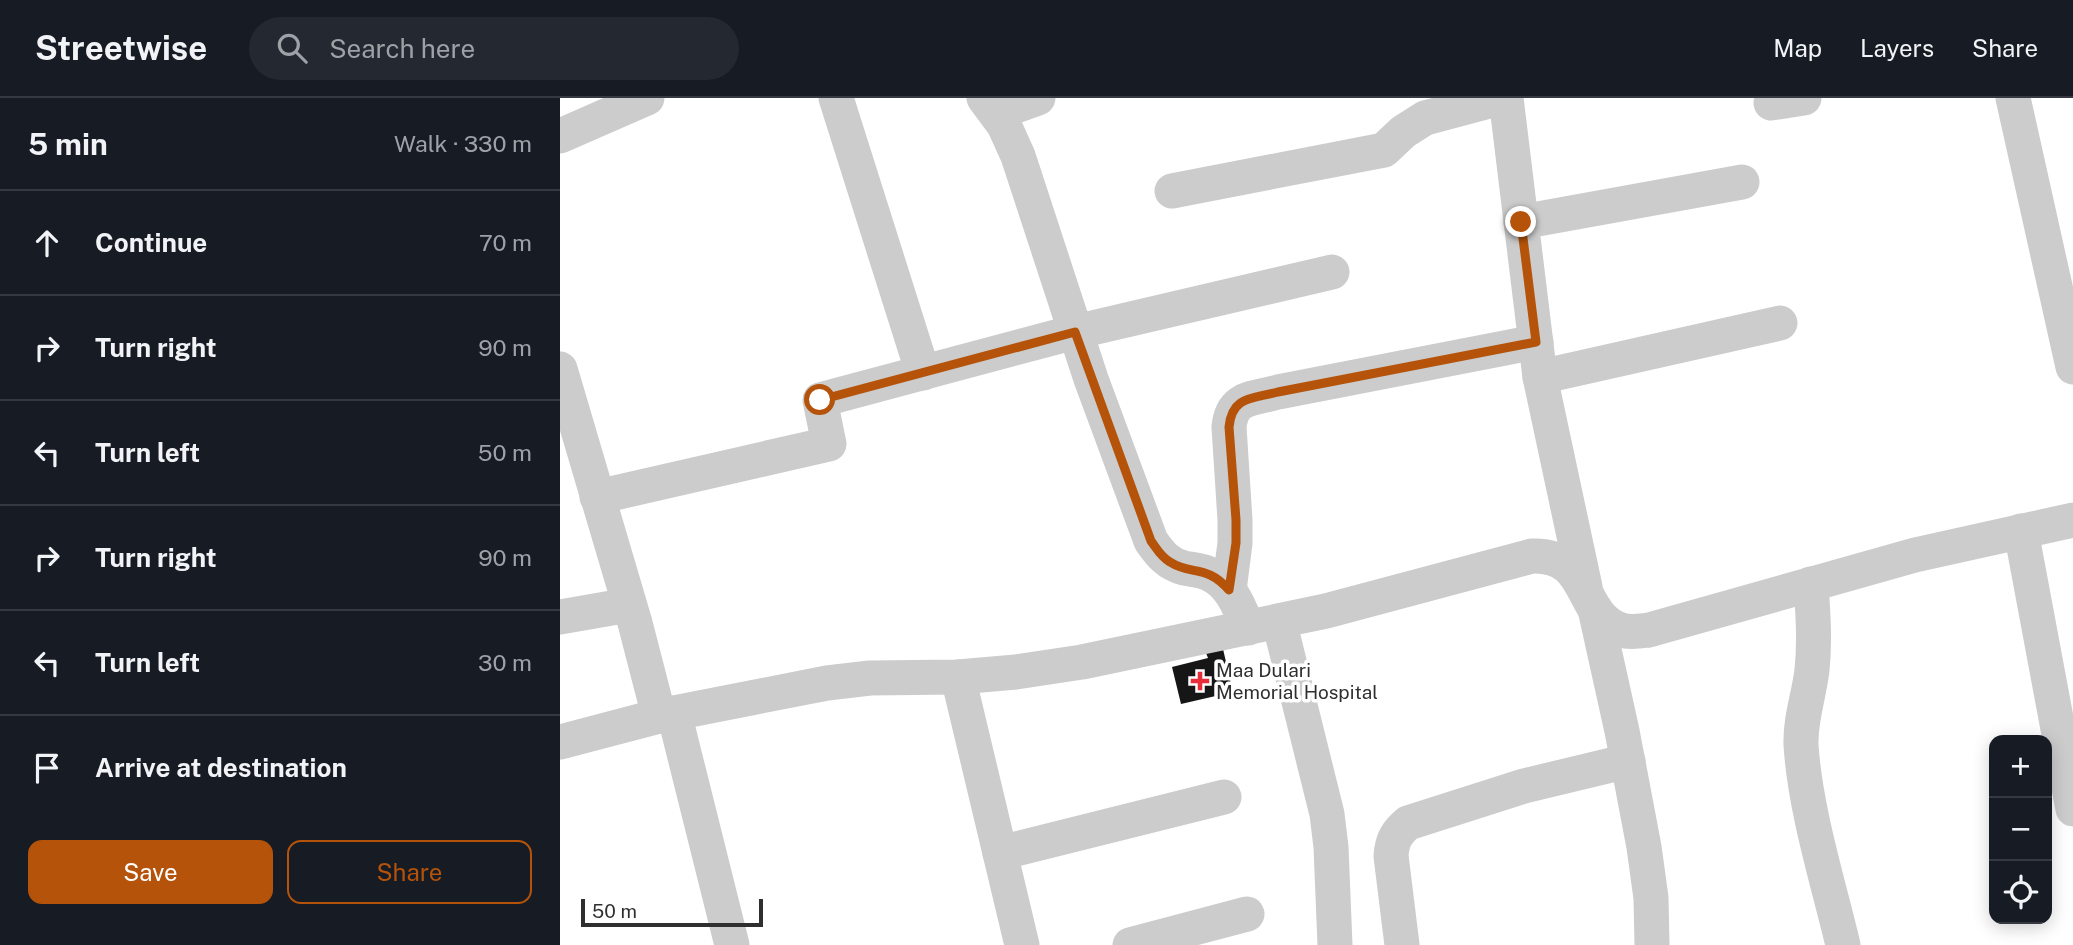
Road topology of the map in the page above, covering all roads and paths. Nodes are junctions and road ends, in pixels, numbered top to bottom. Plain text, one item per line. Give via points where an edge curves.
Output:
1 (647, 98) edge
2 (836, 98) edge
3 (1038, 98) edge
4 (1500, 98) edge
5 (1506, 98) edge
6 (2013, 98) edge
7 (990, 106) edge
8 (560, 136) edge
9 (1742, 182) dead end
10 (1172, 191) dead end
11 (1521, 222) junction
12 (1332, 272) dead end
13 (1780, 323) dead end
14 (1075, 332) junction
15 (1536, 342) junction
16 (2073, 367) edge
17 (560, 369) edge
18 (923, 373) junction
19 (1540, 377) junction
20 (597, 497) junction
21 (2073, 520) edge
22 (2021, 531) junction
23 (1811, 584) junction
24 (1229, 590) junction
25 (1591, 601) junction
26 (629, 605) junction
27 (560, 617) edge
28 (1264, 625) junction
29 (958, 677) junction
30 (667, 714) junction
31 (560, 742) edge
32 (1628, 761) junction
33 (2070, 772) edge
34 (1224, 797) dead end
35 (2073, 808) edge
36 (1000, 853) junction
37 (1247, 914) dead end
38 (732, 945) edge
39 (1022, 945) edge
40 (1130, 945) edge
41 (1335, 945) edge
42 (1402, 945) edge
43 (1652, 945) edge
44 (1843, 945) edge

1 - 8 street
2 - 18 street
3 - 7 street
4 - 10 street via 1425,118 1384,150
5 - 11 street
6 - 16 street
7 - 14 street via 1018,156
9 - 11 street
11 - 15 street
12 - 14 street
13 - 19 street
14 - 18 street
14 - 24 street via 1151,541 1171,563 1213,575
15 - 19 street
15 - 24 street via 1278,392 1234,407 1229,427 1236,543
17 - 20 street
18 - 20 street via 820,400 829,444
19 - 25 street
20 - 26 street
21 - 22 street
22 - 23 street
22 - 33 street
23 - 25 street via 1634,632 1612,626
23 - 44 street via 1814,635 1801,724 1803,764
24 - 28 street
25 - 28 street via 1570,567 1544,555
25 - 32 street
26 - 27 street
26 - 30 street
28 - 29 street via 1082,662
28 - 41 street via 1327,814
29 - 30 street via 838,682
29 - 36 street
30 - 31 street
30 - 38 street
32 - 42 street via 1524,786 1408,823 1392,843 1391,856
32 - 43 street via 1651,898
33 - 35 street
34 - 36 street
36 - 39 street
37 - 40 street

